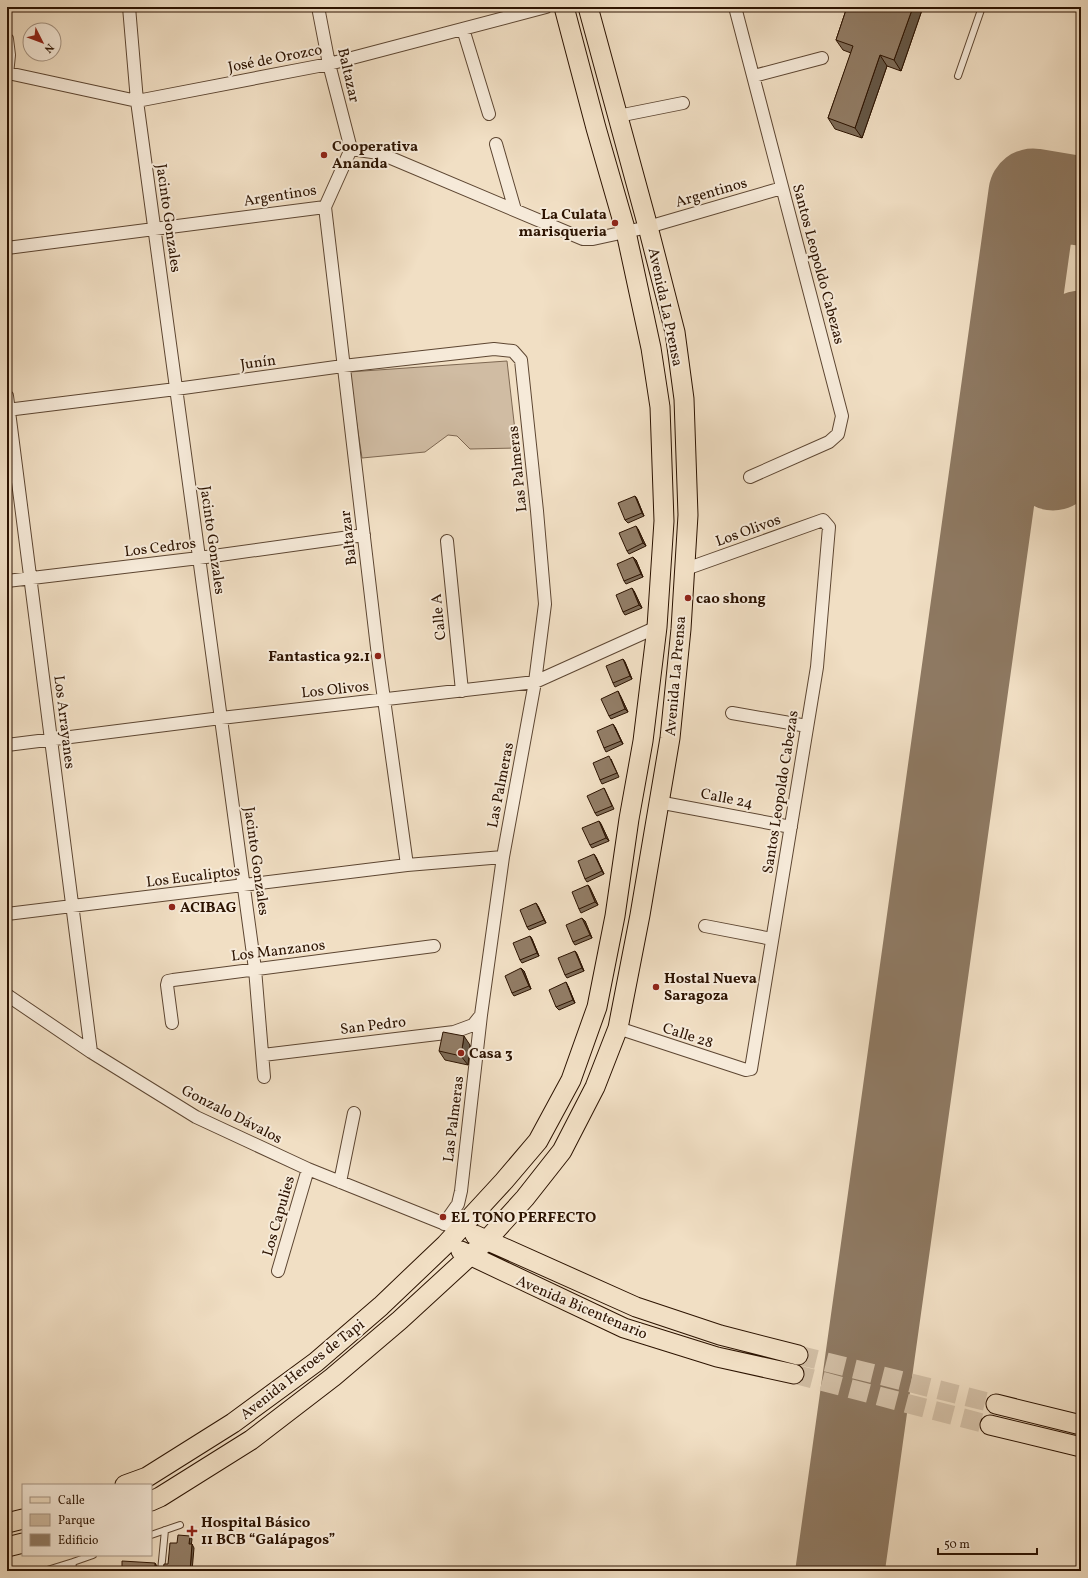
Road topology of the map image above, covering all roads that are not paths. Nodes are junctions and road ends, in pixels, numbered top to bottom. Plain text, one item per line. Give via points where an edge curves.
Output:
1 (128, 7) edge
2 (318, 7) edge
3 (546, 7) edge
4 (564, 7) edge
5 (588, 7) edge
6 (735, 7) edge
7 (982, 7) edge
8 (463, 30) junction
9 (7, 39) edge
10 (822, 58) dead end
11 (330, 64) junction
12 (7, 74) edge
13 (754, 76) junction
14 (958, 76) dead end
15 (137, 101) junction
16 (682, 103) dead end
17 (489, 114) dead end
18 (618, 116) junction
19 (496, 144) dead end
20 (351, 149) junction
21 (782, 188) junction
22 (325, 207) junction
23 (515, 210) junction
24 (648, 227) junction
25 (154, 229) junction
26 (626, 232) junction
27 (7, 248) edge
28 (513, 350) joint
29 (343, 366) junction
30 (176, 389) junction
31 (7, 396) edge
32 (8, 410) edge
33 (750, 476) dead end
34 (823, 520) joint
35 (364, 535) junction
36 (447, 541) dead end
37 (199, 558) junction
38 (683, 570) junction
39 (30, 578) junction
40 (7, 581) edge
41 (657, 627) junction
42 (535, 682) junction
43 (462, 691) junction
44 (384, 700) junction
45 (732, 713) dead end
46 (221, 718) junction
47 (807, 726) junction
48 (51, 739) junction
49 (7, 745) edge
50 (658, 802) junction
51 (791, 827) junction
52 (503, 857) junction
53 (407, 865) junction
54 (244, 886) junction
55 (72, 906) junction
56 (7, 914) edge
57 (705, 926) dead end
58 (772, 939) junction
59 (434, 946) dead end
60 (255, 969) junction
61 (7, 995) edge
62 (481, 1016) junction
63 (172, 1023) dead end
64 (618, 1028) junction
65 (91, 1052) junction
66 (263, 1055) junction
67 (749, 1070) joint
68 (264, 1076) dead end
69 (354, 1113) dead end
70 (308, 1169) junction
71 (340, 1182) junction
72 (452, 1226) junction
73 (486, 1241) junction
74 (446, 1244) junction
75 (470, 1256) junction
76 (278, 1271) dead end
77 (798, 1355) tunnel mouth
78 (794, 1374) tunnel mouth
79 (996, 1404) tunnel mouth
80 (990, 1425) tunnel mouth
81 (1081, 1425) edge
82 (1081, 1447) edge
83 (128, 1484) edge
84 (152, 1500) edge
85 (22, 1520) edge
86 (7, 1523) edge
87 (180, 1525) dead end
88 (165, 1530) junction
89 (152, 1535) edge
90 (22, 1543) edge
91 (7, 1547) edge
92 (90, 1556) edge
93 (73, 1562) junction
94 (44, 1571) edge
95 (72, 1571) edge
96 (161, 1571) edge

1 - 15 street, Jacinto Gonzales
2 - 11 street, Baltazar
3 - 8 street, José de Orozco
4 - 26 main road, Avenida La Prensa
5 - 18 main road, Avenida La Prensa
6 - 13 street, Santos Leopoldo Cabezas
7 - 14 lane
8 - 11 street, José de Orozco
8 - 17 street
9 - 12 street, José de Orozco
10 - 13 street
11 - 15 street, José de Orozco
11 - 20 street, Baltazar
12 - 15 street, José de Orozco
13 - 21 street, Santos Leopoldo Cabezas
15 - 25 street, Jacinto Gonzales
16 - 18 street
18 - 24 main road, Avenida La Prensa
19 - 23 street
20 - 22 street, Argentinos
20 - 23 street via 379,153
21 - 24 street, Argentinos
21 - 33 street, Santos Leopoldo Cabezas via 842,416 838,434 830,442
22 - 25 street, Argentinos
22 - 29 street, Baltazar
23 - 26 street via 584,239
24 - 26 street, Argentinos
24 - 38 main road, Avenida La Prensa via 675,332 684,399 688,515
25 - 27 street, Argentinos
25 - 30 street, Jacinto Gonzales
26 - 41 main road, Avenida La Prensa via 651,348 660,407 664,521
28 - 29 street, Junín via 494,349
28 - 42 street, Las Palmeras via 521,360 545,604
29 - 30 street, Junín
29 - 35 street, Baltazar
30 - 32 street, Junín
30 - 37 street, Jacinto Gonzales
31 - 32 street, Los Arrayanes
32 - 39 street, Los Arrayanes
34 - 38 street, Los Olivos
34 - 47 street, Santos Leopoldo Cabezas via 830,527 817,667
35 - 37 street, Los Cedros
35 - 44 street, Baltazar
36 - 43 street, Calle A
37 - 39 street, Los Cedros
37 - 46 street, Jacinto Gonzales
38 - 50 main road, Avenida La Prensa via 681,629 670,738
39 - 40 street, Los Cedros
39 - 48 street, Los Arrayanes
41 - 42 street, Los Olivos
41 - 72 main road, Avenida La Prensa via 643,741 615,916 597,1008 571,1080 538,1141
42 - 43 street, Los Olivos
42 - 52 street, Las Palmeras
43 - 44 street, Los Olivos
44 - 46 street, Los Olivos
44 - 53 street, Baltazar
45 - 47 street
46 - 48 street, Los Olivos
46 - 54 street, Jacinto Gonzales
47 - 51 street, Santos Leopoldo Cabezas
48 - 49 street, Los Olivos
48 - 55 street, Los Arrayanes
50 - 51 street, Calle 24
50 - 64 main road, Avenida La Prensa via 639,923
51 - 58 street, Santos Leopoldo Cabezas
52 - 53 street, Los Eucaliptos
52 - 62 street, Las Palmeras
53 - 54 street, Los Eucaliptos
54 - 55 street, Los Eucaliptos
54 - 60 street, Jacinto Gonzales
55 - 56 street, Los Eucaliptos
55 - 65 street, Los Arrayanes
57 - 58 street
58 - 67 street, Santos Leopoldo Cabezas
59 - 60 street, Los Manzanos
60 - 63 street, Los Manzanos via 168,982
60 - 66 street, Jacinto Gonzales
61 - 65 street, Gonzalo Dávalos
62 - 66 street, San Pedro via 473,1025 454,1032
62 - 72 street, Las Palmeras via 461,1191
64 - 67 street, Calle 28
64 - 73 main road, Avenida La Prensa via 595,1087 562,1151 525,1198
65 - 70 street, Gonzalo Dávalos via 196,1117
66 - 68 street, Jacinto Gonzales
69 - 71 street
70 - 71 street, Gonzalo Dávalos
70 - 76 street, Los Capulies
71 - 72 street, Gonzalo Dávalos
72 - 73 main road, Avenida Bicentenario
72 - 74 main road, Avenida Heroes de Tapi
73 - 75 main road, Avenida Heroes de Tapi
73 - 77 main road, Avenida Bicentenario via 636,1307 720,1335
74 - 75 main road, Avenida Bicentenario
74 - 83 main road, Avenida Heroes de Tapi via 381,1306 316,1362 233,1423 146,1477
75 - 78 main road, Avenida Bicentenario via 624,1328 717,1357
75 - 84 main road, Avenida Heroes de Tapi via 382,1336 251,1440
79 - 81 main road
80 - 82 main road
85 - 86 main road
87 - 88 lane
88 - 89 lane
88 - 96 lane
90 - 91 main road
92 - 93 lane
93 - 94 lane
93 - 95 lane

